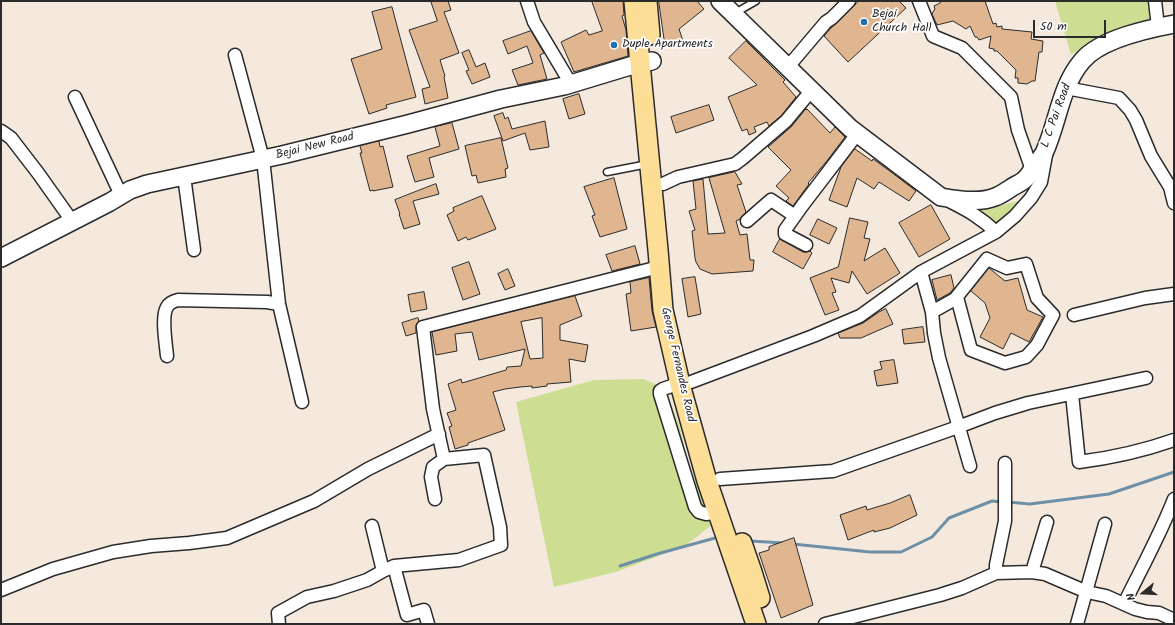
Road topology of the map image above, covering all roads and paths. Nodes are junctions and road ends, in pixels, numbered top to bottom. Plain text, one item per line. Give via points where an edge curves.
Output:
1 (527, 1) edge
2 (634, 1) edge
3 (647, 1) edge
4 (720, 1) edge
5 (756, 1) edge
6 (849, 1) edge
7 (919, 1) edge
8 (1155, 1) edge
9 (734, 14) junction
10 (1166, 25) edge
11 (235, 55) dead end
12 (646, 62) junction
13 (787, 68) junction
14 (571, 84) junction
15 (1066, 88) junction
16 (811, 91) junction
17 (75, 97) dead end
18 (1, 131) edge
19 (857, 134) junction
20 (1048, 144) junction
21 (263, 159) junction
22 (650, 164) junction
23 (1032, 170) junction
24 (607, 172) dead end
25 (184, 176) junction
26 (663, 184) junction
27 (121, 195) junction
28 (941, 197) junction
29 (1174, 203) edge
30 (795, 216) junction
31 (72, 221) junction
32 (747, 221) dead end
33 (996, 232) junction
34 (806, 245) dead end
35 (194, 250) dead end
36 (1, 258) edge
37 (659, 266) junction
38 (921, 272) junction
39 (1174, 294) edge
40 (957, 297) junction
41 (279, 304) junction
42 (932, 312) junction
43 (1074, 314) dead end
44 (167, 356) dead end
45 (1146, 378) dead end
46 (686, 382) junction
47 (1072, 394) junction
48 (302, 402) dead end
49 (958, 427) junction
50 (439, 434) junction
51 (1174, 440) edge
52 (444, 459) junction
53 (1005, 463) dead end
54 (970, 466) dead end
55 (720, 479) junction
56 (435, 499) dead end
57 (1174, 500) edge
58 (1047, 522) dead end
59 (1105, 524) dead end
60 (372, 526) dead end
61 (388, 568) junction
62 (1032, 572) junction
63 (996, 573) junction
64 (1, 590) edge
65 (1086, 592) junction
66 (1124, 604) junction
67 (1174, 620) edge
68 (280, 624) edge
69 (428, 624) edge
70 (756, 624) edge
71 (767, 624) edge
72 (826, 624) edge
73 (1077, 624) edge

1 - 14 street via 534,22
2 - 12 main road, George Fernandes Road
3 - 12 main road, George Fernandes Road
4 - 9 street
5 - 9 lane
6 - 13 street via 826,22
7 - 23 street via 933,36 962,48 1011,97 1018,130
8 - 10 street
9 - 13 street
10 - 15 street, L C Pai Road via 1121,37 1094,51 1083,60
11 - 21 street
12 - 14 street, Bejai New Road
12 - 22 main road, George Fernandes Road
12 - 26 main road, George Fernandes Road
13 - 16 street
14 - 21 street, Bejai New Road
15 - 20 street, L C Pai Road
15 - 29 street via 1119,98 1136,120 1151,156 1170,187
16 - 19 street
16 - 26 street via 786,121 735,164 678,176
17 - 27 street
18 - 31 street via 11,138
19 - 28 street
19 - 30 street
20 - 23 street, L C Pai Road
20 - 33 street via 1040,182 1031,198
21 - 25 street, Bejai New Road
21 - 41 street
22 - 24 lane
22 - 37 main road, George Fernandes Road
23 - 28 street, L C Pai Road via 1024,180 994,198 978,200
25 - 27 street, Bejai New Road via 147,184
25 - 35 street
26 - 46 main road, George Fernandes Road via 677,327
27 - 31 street, Bejai New Road
28 - 33 street via 970,211
30 - 32 street via 771,200
30 - 34 street via 785,233
31 - 36 street, Bejai New Road
33 - 38 street
37 - 46 main road, George Fernandes Road via 663,310
37 - 50 street via 424,327 433,409
38 - 42 street
38 - 46 street via 860,316 813,336
39 - 43 street
40 - 40 street via 987,259 1007,268 1026,264 1037,298 1053,315 1037,345 1026,358 1005,363 970,350
40 - 42 street
41 - 44 street via 178,300 172,302 167,307 164,318
41 - 48 street
42 - 49 street via 939,358
45 - 47 street
46 - 55 main road, George Fernandes Road
46 - 70 main road, George Fernandes Road via 707,481
47 - 49 street via 1028,403
47 - 51 street via 1078,462 1113,457
49 - 54 street
49 - 55 street via 833,471
50 - 52 street
50 - 64 street via 368,469 314,501 227,538 114,552 53,569
52 - 56 street via 433,467 431,478
52 - 61 street via 484,455 500,527 501,545 459,560
53 - 63 street via 1005,521
55 - 71 main road, George Fernandes Road
57 - 66 street via 1164,526
58 - 62 street
59 - 65 street
60 - 61 street
61 - 68 street via 367,580 307,597 278,613
61 - 69 street via 407,616 424,610
62 - 63 street
62 - 65 street via 1045,574
63 - 72 street via 940,595
65 - 66 street via 1106,596
65 - 73 street
66 - 67 street via 1135,609 1159,613

